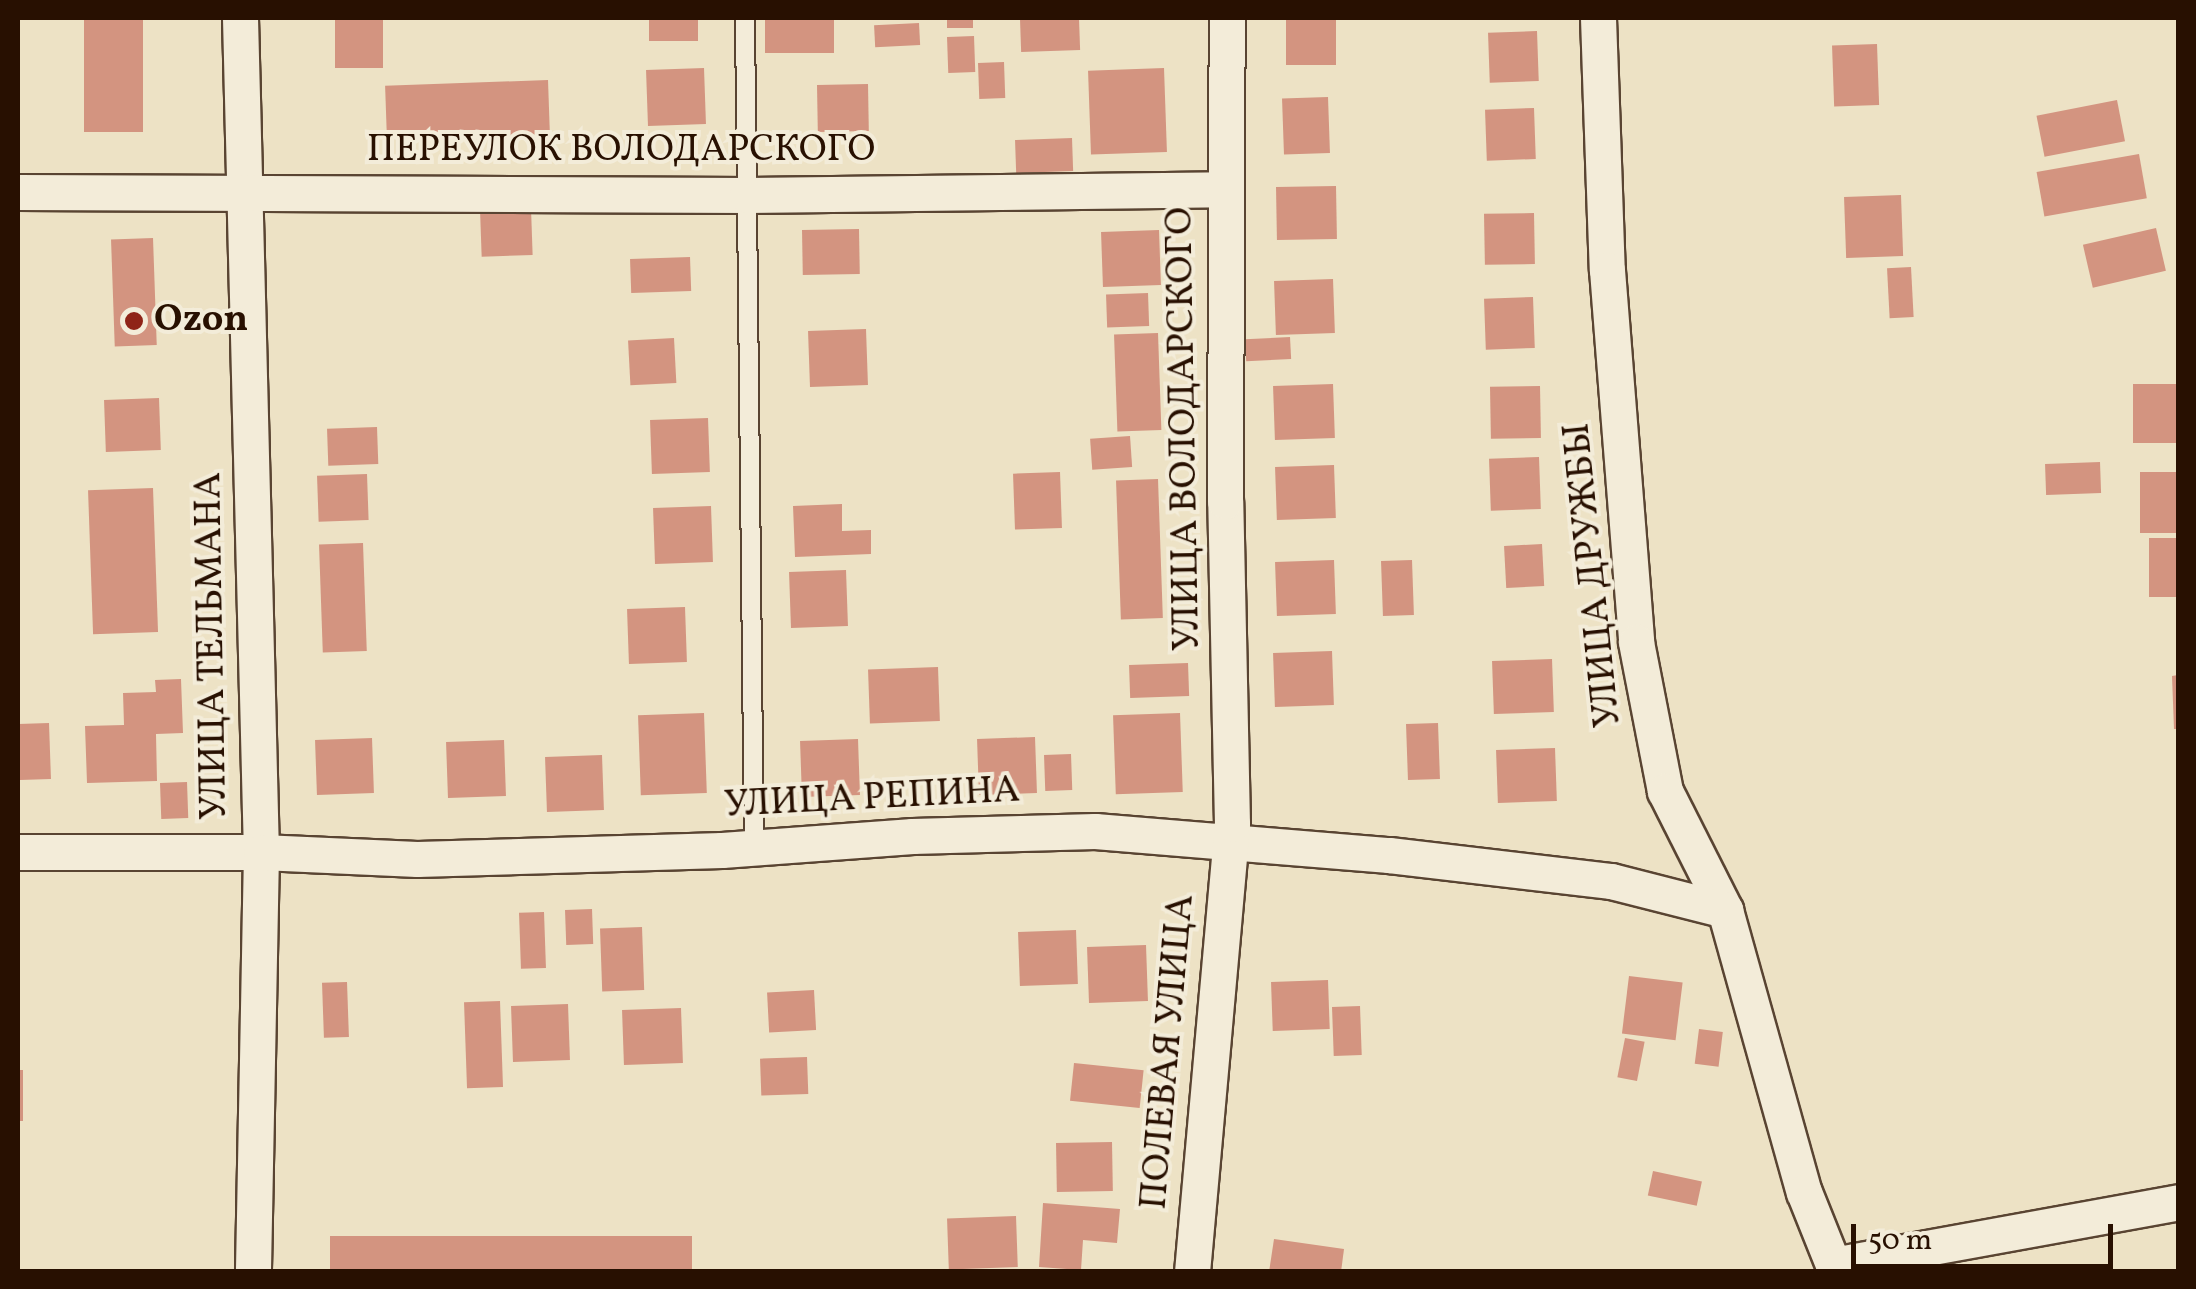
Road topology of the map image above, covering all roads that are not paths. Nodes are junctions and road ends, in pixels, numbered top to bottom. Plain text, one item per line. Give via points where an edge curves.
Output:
1 (240, 18) edge
2 (745, 18) edge
3 (1227, 18) edge
4 (1598, 18) edge
5 (1225, 189) junction
6 (18, 192) edge
7 (244, 195) junction
8 (747, 195) junction
9 (1231, 840) junction
10 (754, 848) junction
11 (18, 852) edge
12 (261, 852) junction
13 (1725, 910) junction
14 (2178, 1202) edge
15 (1834, 1268) edge
16 (253, 1272) edge
17 (1192, 1272) edge

1 - 7 street, УЛИЦА ТЕЛЬМАНА
2 - 8 lane
3 - 5 street, УЛИЦА ВОЛОДАРСКОГО
4 - 13 street, УЛИЦА ДРУЖБЫ via 1607,270 1636,642 1665,791
5 - 8 street, ПЕРЕУЛОК ВОЛОДАРСКОГО
5 - 9 street, УЛИЦА ВОЛОДАРСКОГО
6 - 7 street, ПЕРЕУЛОК ВОЛОДАРСКОГО
7 - 8 street, ПЕРЕУЛОК ВОЛОДАРСКОГО
7 - 12 street, УЛИЦА ТЕЛЬМАНА
8 - 10 lane
9 - 10 street, УЛИЦА РЕПИНА via 1095,831
9 - 13 street, УЛИЦА РЕПИНА via 1611,880
9 - 17 street, ПОЛЕВАЯ УЛИЦА
10 - 12 street, УЛИЦА РЕПИНА via 417,859
11 - 12 street, УЛИЦА РЕПИНА
12 - 16 street, УЛИЦА ТЕЛЬМАНА
13 - 15 street, УЛИЦА ДРУЖБЫ via 1804,1192
14 - 15 street

